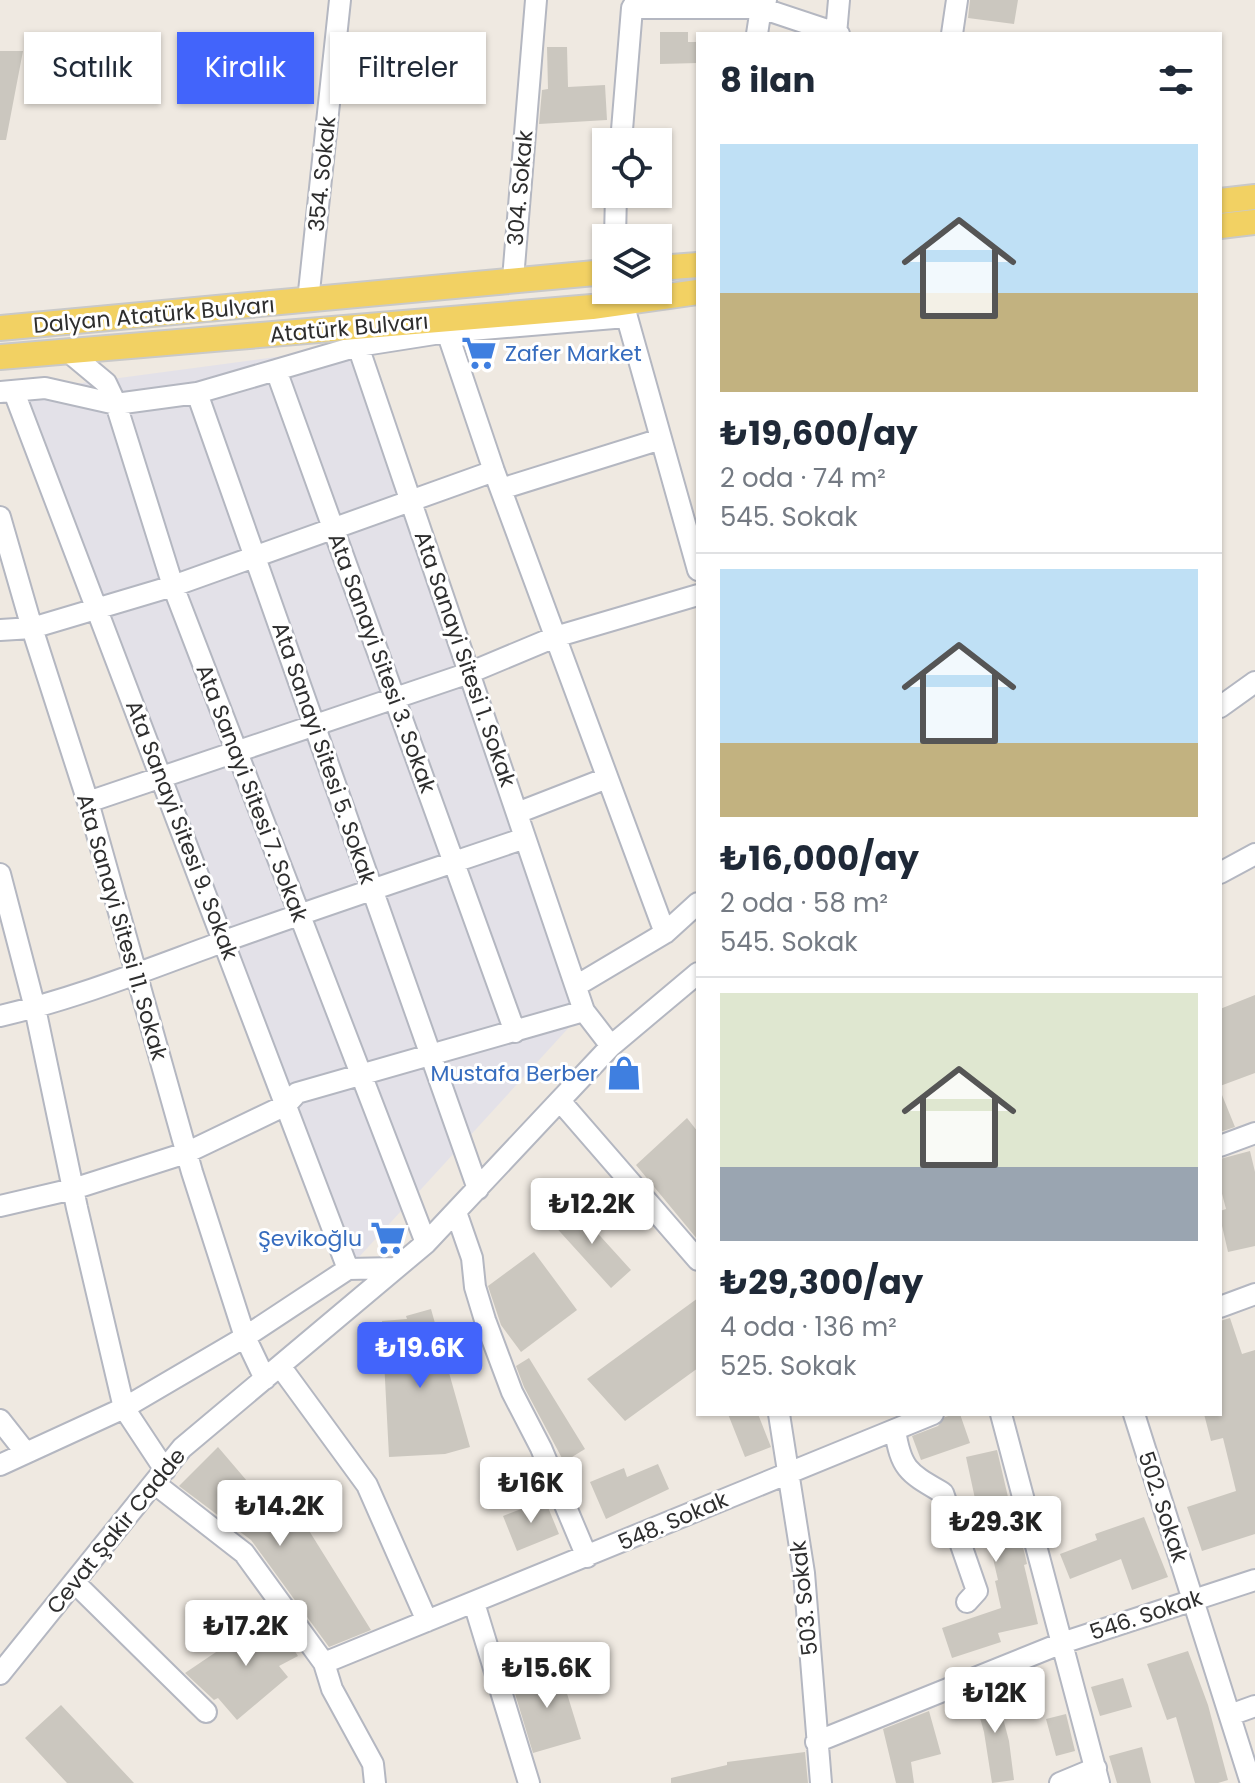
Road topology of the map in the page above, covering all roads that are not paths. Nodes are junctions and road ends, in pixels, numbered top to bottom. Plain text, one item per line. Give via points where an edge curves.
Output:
1 (340, 0) edge
2 (536, 0) edge
3 (839, 0) edge
4 (957, 0) edge
5 (634, 4) edge
6 (764, 4) edge
7 (757, 32) edge
8 (832, 32) edge
9 (837, 32) edge
10 (952, 32) edge
11 (622, 128) edge
12 (1255, 197) edge
13 (1222, 201) edge
14 (1255, 222) edge
15 (1222, 226) edge
16 (696, 265) edge
17 (672, 267) edge
18 (592, 273) edge
19 (513, 279) junction
20 (696, 292) edge
21 (308, 301) junction
22 (624, 310) junction
23 (445, 326) junction
24 (0, 328) edge
25 (358, 346) junction
26 (70, 353) junction
27 (0, 357) edge
28 (276, 370) junction
29 (197, 393) junction
30 (5, 394) edge
31 (116, 404) junction
32 (661, 439) junction
33 (498, 480) junction
34 (411, 501) junction
35 (0, 517) edge
36 (333, 528) junction
37 (255, 555) junction
38 (696, 563) edge
39 (173, 586) junction
40 (696, 596) edge
41 (98, 608) junction
42 (32, 628) junction
43 (0, 630) edge
44 (555, 637) junction
45 (469, 673) junction
46 (1255, 682) edge
47 (395, 699) junction
48 (1222, 706) edge
49 (315, 726) junction
50 (236, 752) junction
51 (162, 777) junction
52 (607, 778) junction
53 (88, 802) junction
54 (517, 813) junction
55 (525, 838) junction
56 (1255, 854) edge
57 (454, 862) junction
58 (1222, 872) edge
59 (0, 874) edge
60 (373, 890) junction
61 (696, 905) edge
62 (298, 916) junction
63 (665, 933) junction
64 (224, 941) junction
65 (136, 976) junction
66 (694, 984) edge
67 (576, 986) junction
68 (35, 1008) junction
69 (584, 1011) junction
70 (0, 1016) edge
71 (515, 1032) junction
72 (611, 1046) junction
73 (431, 1056) junction
74 (360, 1074) junction
75 (560, 1101) junction
76 (286, 1105) junction
77 (1255, 1133) edge
78 (1222, 1145) edge
79 (186, 1153) junction
80 (73, 1189) junction
81 (478, 1189) junction
82 (0, 1206) edge
83 (456, 1212) junction
84 (426, 1243) junction
85 (696, 1258) edge
86 (396, 1268) junction
87 (348, 1269) junction
88 (1255, 1294) edge
89 (1222, 1306) edge
90 (245, 1337) junction
91 (272, 1372) junction
92 (124, 1408) junction
93 (779, 1416) edge
94 (922, 1416) edge
95 (1002, 1416) edge
96 (1135, 1416) edge
97 (0, 1420) edge
98 (895, 1430) junction
99 (26, 1453) junction
100 (0, 1465) edge
101 (787, 1474) junction
102 (160, 1476) junction
103 (587, 1557) junction
104 (1255, 1580) edge
105 (74, 1582) junction
106 (1192, 1599) junction
107 (967, 1602) dead end
108 (474, 1603) junction
109 (427, 1621) junction
110 (1062, 1643) junction
111 (324, 1663) junction
112 (0, 1674) edge
113 (1255, 1706) edge
114 (206, 1712) dead end
115 (1230, 1715) junction
116 (816, 1742) junction
117 (1098, 1776) edge
118 (375, 1783) edge
119 (529, 1783) edge
120 (821, 1783) edge
121 (1060, 1783) edge
122 (1251, 1783) edge

1 - 21 street, 354. Sokak
2 - 19 street, 304. Sokak
3 - 9 street
4 - 10 street
5 - 6 street
5 - 11 street
6 - 7 street
6 - 8 street
12 - 13 main road
14 - 15 main road
16 - 17 main road
18 - 19 main road, Atatürk Bulvarı
19 - 21 main road, Atatürk Bulvarı
20 - 22 main road, Atatürk Bulvarı
21 - 24 main road, Dalyan Atatürk Bulvarı
22 - 23 main road, Atatürk Bulvarı
22 - 32 street
23 - 25 street
23 - 26 main road, Atatürk Bulvarı
23 - 33 street
25 - 28 street
25 - 34 street, Ata Sanayi Sitesi 1. Sokak
26 - 27 main road, Atatürk Bulvarı
26 - 31 street, Ata Sanayi Sitesi 7. Sokak via 106,383
28 - 29 street
28 - 36 street, Ata Sanayi Sitesi 3. Sokak
29 - 31 street
29 - 37 street, Ata Sanayi Sitesi 5. Sokak
30 - 31 street via 45,388
30 - 41 street, Ata Sanayi Sitesi 9. Sokak
31 - 39 street, Ata Sanayi Sitesi 7. Sokak
32 - 33 street
32 - 38 street
33 - 34 street
33 - 44 street
34 - 36 street
34 - 45 street, Ata Sanayi Sitesi 1. Sokak
35 - 42 street, Ata Sanayi Sitesi 11. Sokak
36 - 37 street
36 - 47 street, Ata Sanayi Sitesi 3. Sokak
37 - 39 street
37 - 49 street, Ata Sanayi Sitesi 5. Sokak
39 - 41 street
39 - 50 street, Ata Sanayi Sitesi 7. Sokak
40 - 44 street
41 - 42 street
41 - 51 street, Ata Sanayi Sitesi 9. Sokak
42 - 43 street
42 - 53 street, Ata Sanayi Sitesi 11. Sokak
44 - 45 street
44 - 52 street
45 - 47 street
45 - 54 street, Ata Sanayi Sitesi 1. Sokak
46 - 48 street
47 - 49 street
47 - 57 street, Ata Sanayi Sitesi 3. Sokak
49 - 50 street
49 - 60 street, Ata Sanayi Sitesi 5. Sokak
50 - 51 street
50 - 62 street, Ata Sanayi Sitesi 7. Sokak
51 - 53 street
51 - 64 street, Ata Sanayi Sitesi 9. Sokak
52 - 54 street
52 - 63 street
53 - 65 street, Ata Sanayi Sitesi 11. Sokak
54 - 55 street, Ata Sanayi Sitesi 1. Sokak
55 - 57 street
55 - 67 street, Ata Sanayi Sitesi 1. Sokak
56 - 58 street
57 - 60 street
57 - 71 street, Ata Sanayi Sitesi 3. Sokak
59 - 68 street
60 - 62 street
60 - 73 street, Ata Sanayi Sitesi 5. Sokak
61 - 63 street
62 - 64 street
62 - 74 street, Ata Sanayi Sitesi 7. Sokak
63 - 67 street
64 - 65 street
64 - 76 street, Ata Sanayi Sitesi 9. Sokak
65 - 68 street
65 - 79 street, Ata Sanayi Sitesi 11. Sokak
66 - 72 street, Cevat Şakir Cadde
67 - 69 street, Ata Sanayi Sitesi 1. Sokak
68 - 70 street
68 - 80 street
69 - 71 street
69 - 72 street, Ata Sanayi Sitesi 1. Sokak
71 - 73 street
72 - 75 street, Cevat Şakir Cadde
73 - 74 street
73 - 81 street, Ata Sanayi Sitesi 5. Sokak
74 - 76 street via 297,1093
74 - 84 street, Ata Sanayi Sitesi 7. Sokak
75 - 81 street, Cevat Şakir Cadde
75 - 85 street
76 - 79 street
76 - 87 street, Ata Sanayi Sitesi 9. Sokak
77 - 78 street
79 - 80 street
79 - 90 street, Ata Sanayi Sitesi 11. Sokak
80 - 82 street
80 - 92 street
81 - 83 street, Cevat Şakir Cadde
83 - 84 street, Cevat Şakir Cadde
83 - 103 street via 506,1377
84 - 86 street, Cevat Şakir Cadde
86 - 87 street
86 - 91 street, Cevat Şakir Cadde
87 - 90 street
88 - 89 street
90 - 91 street, Ata Sanayi Sitesi 11. Sokak
90 - 92 street
91 - 102 street, Cevat Şakir Cadde via 182,1448
91 - 109 street, Ata Sanayi Sitesi 11. Sokak via 367,1485
92 - 99 street
92 - 102 street
93 - 101 street, 503. Sokak
94 - 98 street, 548. Sokak
95 - 110 street
96 - 106 street, 502. Sokak
97 - 99 street
98 - 101 street, 548. Sokak
98 - 107 street via 899,1457 916,1477 943,1493 977,1591
99 - 100 street
101 - 103 street, 548. Sokak
101 - 116 street, 503. Sokak via 804,1573
102 - 105 street, Cevat Şakir Cadde
102 - 111 street via 244,1553
103 - 108 street, 548. Sokak
104 - 106 street, 546. Sokak
105 - 112 street, Cevat Şakir Cadde
105 - 114 street
106 - 110 street, 546. Sokak
106 - 115 street, 502. Sokak
108 - 109 street, 548. Sokak
108 - 119 street
109 - 111 street, 548. Sokak
110 - 116 street, 546. Sokak
110 - 117 street
111 - 118 street via 332,1689 373,1764
113 - 115 street
115 - 122 street, 502. Sokak
116 - 120 street, 503. Sokak
117 - 121 street

